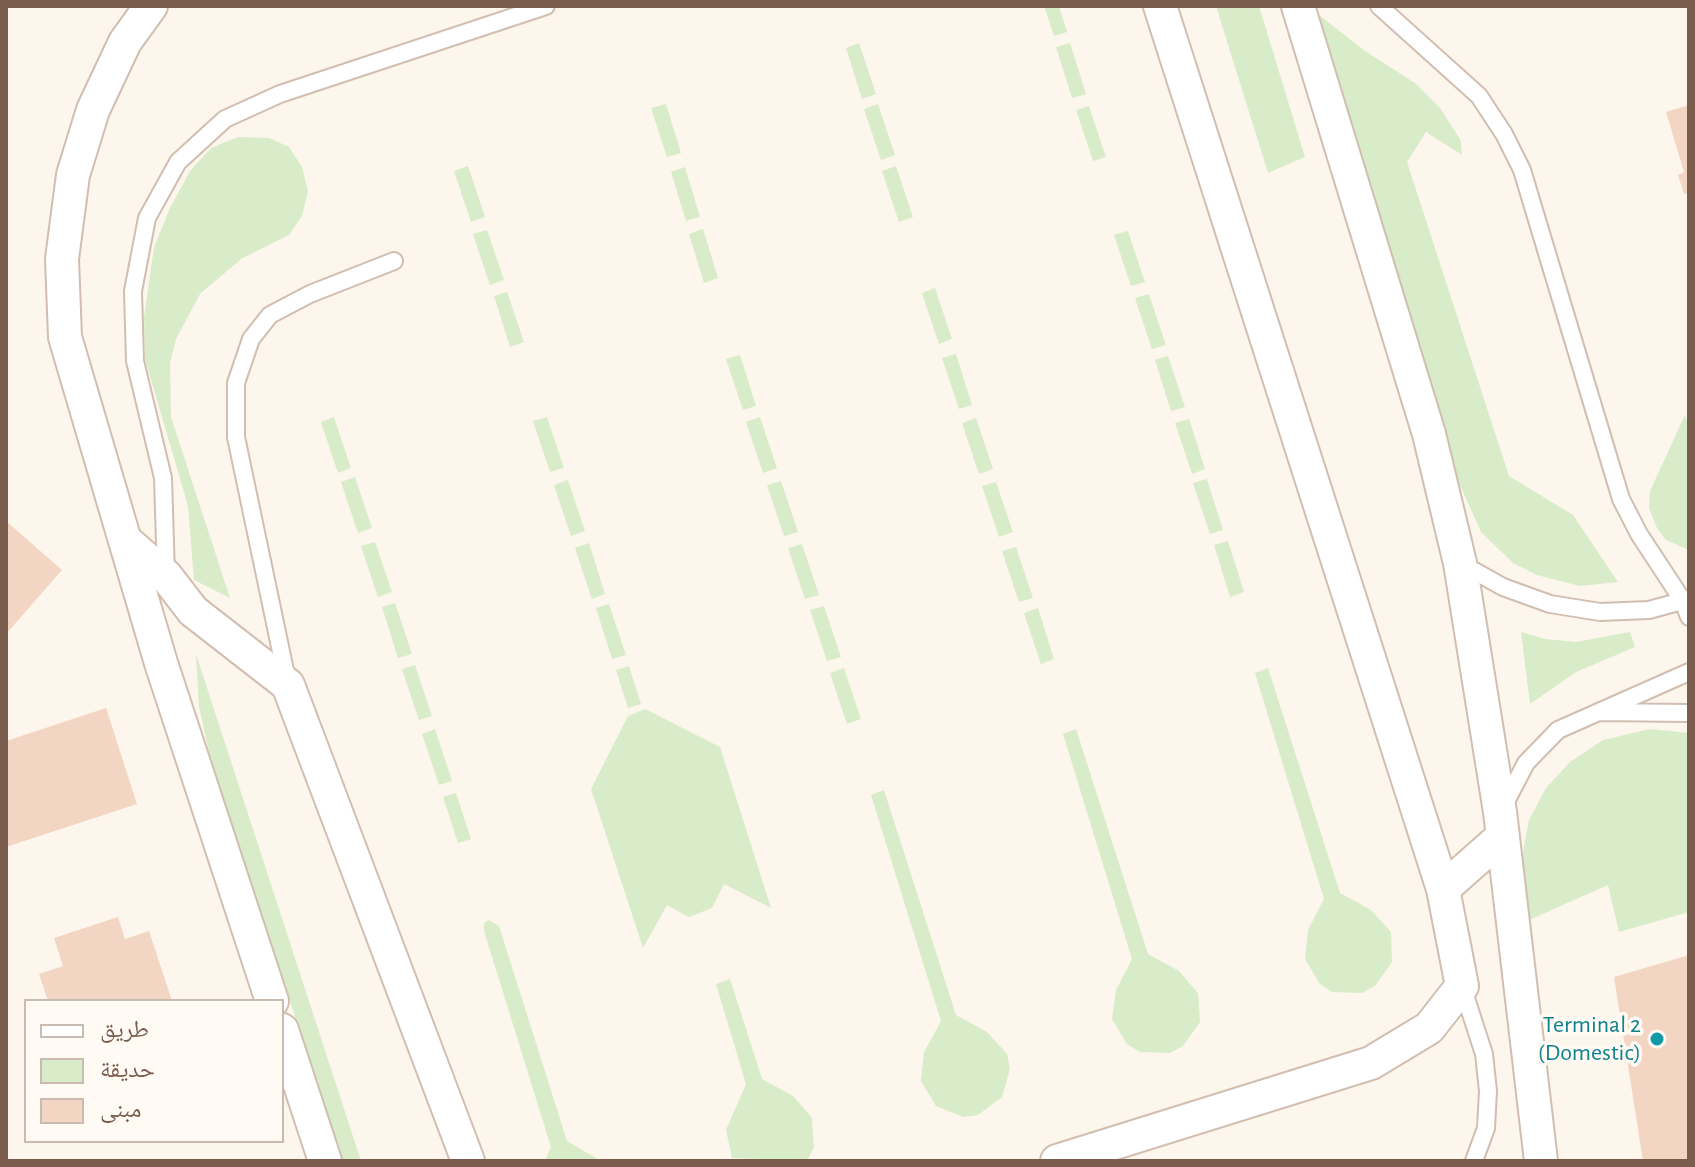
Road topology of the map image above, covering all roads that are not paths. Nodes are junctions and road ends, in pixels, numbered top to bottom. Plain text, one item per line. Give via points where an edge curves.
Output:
1 (151, 6) edge
2 (546, 6) edge
3 (1160, 6) edge
4 (1298, 6) edge
5 (1379, 6) edge
6 (394, 261) dead end
7 (125, 540) junction
8 (1460, 563) junction
9 (166, 576) junction
10 (1687, 606) edge
11 (1689, 672) edge
12 (288, 685) junction
13 (1593, 712) junction
14 (1689, 713) edge
15 (1502, 824) junction
16 (1443, 889) junction
17 (1462, 986) junction
18 (271, 999) edge
19 (284, 1036) edge
20 (325, 1161) edge
21 (468, 1161) edge
22 (1057, 1161) edge
23 (1474, 1161) edge
24 (1541, 1161) edge

1 - 7 street via 125,42 93,110 73,175 62,259 65,337
2 - 9 lane via 280,94 225,119 178,162 147,218 133,291 135,361 163,478
3 - 16 street
4 - 8 street via 1429,434
5 - 10 lane via 1479,96 1504,134 1522,170 1621,499
6 - 12 lane via 270,315 251,339 236,383 236,437
7 - 9 street
7 - 18 street
8 - 10 lane via 1503,587 1550,604 1600,612
8 - 15 street
9 - 12 street via 193,611
11 - 13 lane
12 - 21 street
13 - 14 lane
13 - 15 lane via 1558,730 1526,763
15 - 16 street
15 - 24 street
16 - 17 street
17 - 22 street via 1429,1028 1371,1063
17 - 23 lane via 1484,1054 1488,1091 1486,1128
19 - 20 street

